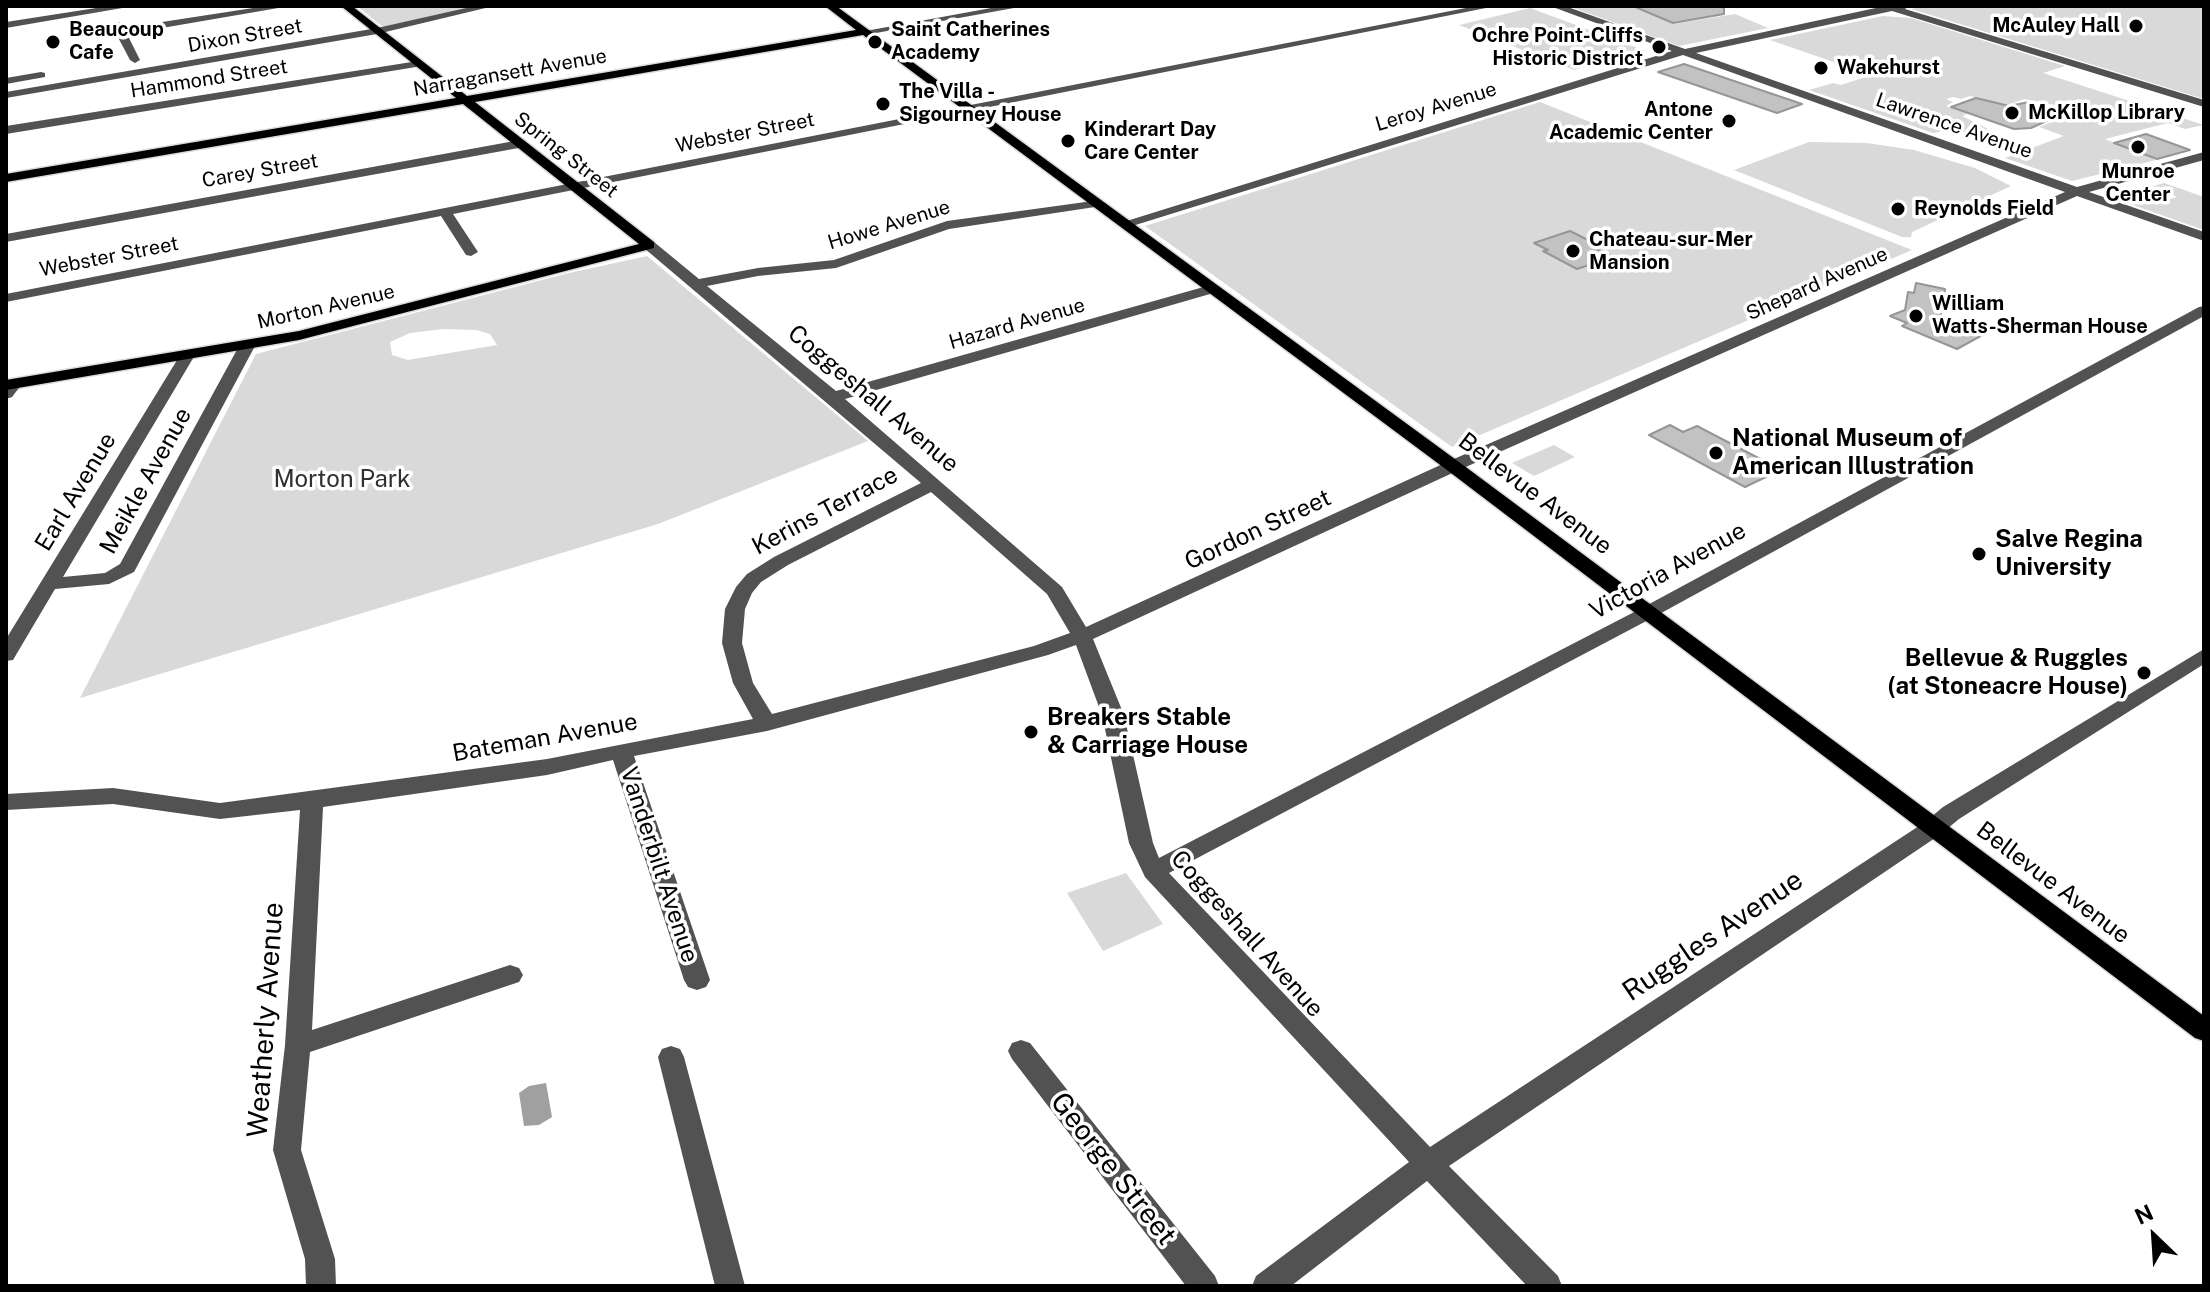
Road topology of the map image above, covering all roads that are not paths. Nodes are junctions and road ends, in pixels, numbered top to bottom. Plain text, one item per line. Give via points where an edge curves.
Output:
1 (129, 6) edge
2 (285, 6) edge
3 (346, 6) edge
4 (489, 6) edge
5 (830, 6) edge
6 (957, 6) edge
7 (1020, 6) edge
8 (1491, 6) edge
9 (1555, 6) edge
10 (1893, 7) edge
11 (109, 9) junction
12 (971, 14) junction
13 (364, 21) junction
14 (6, 25) edge
15 (377, 31) junction
16 (120, 32) junction
17 (865, 32) junction
18 (1681, 52) junction
19 (135, 60) junction
20 (418, 64) junction
21 (92, 67) dead end
22 (49, 74) dead end
23 (6, 81) edge
24 (6, 95) edge
25 (465, 101) junction
26 (2204, 104) edge
27 (969, 109) junction
28 (6, 130) edge
29 (520, 144) junction
30 (2204, 156) edge
31 (6, 178) edge
32 (575, 187) junction
33 (2078, 191) junction
34 (1095, 203) junction
35 (445, 212) junction
36 (1124, 224) junction
37 (2204, 237) edge
38 (6, 238) edge
39 (649, 245) junction
40 (471, 252) dead end
41 (695, 284) junction
42 (1212, 289) junction
43 (6, 298) edge
44 (2204, 310) edge
45 (247, 346) junction
46 (187, 355) junction
47 (9, 387) edge
48 (833, 397) junction
49 (1453, 466) junction
50 (934, 483) junction
51 (48, 584) junction
52 (1647, 613) junction
53 (1082, 636) junction
54 (6, 655) edge
55 (2204, 655) edge
56 (767, 724) junction
57 (621, 751) junction
58 (312, 801) junction
59 (6, 802) edge
60 (1933, 828) junction
61 (1153, 871) junction
62 (510, 975) dead end
63 (697, 980) dead end
64 (2204, 1030) edge
65 (298, 1045) junction
66 (1021, 1051) dead end
67 (671, 1057) dead end
68 (1428, 1164) junction
69 (321, 1286) edge
70 (730, 1286) edge
71 (1204, 1286) edge
72 (1267, 1286) edge
73 (1547, 1286) edge

1 - 11 street
2 - 16 street
3 - 13 main road, Spring Street
4 - 15 street, Dixon Street
5 - 17 main road, Bellevue Avenue
6 - 12 street
7 - 12 street, Narragansett Avenue
8 - 27 street, Webster Street
9 - 18 street, Lawrence Avenue
10 - 18 street, Leroy Avenue
10 - 26 street
11 - 14 street
11 - 16 street
12 - 17 street, Narragansett Avenue
13 - 15 main road, Spring Street
13 - 19 street
15 - 20 main road, Spring Street
15 - 24 street, Dixon Street
16 - 19 street
17 - 25 main road, Narragansett Avenue
17 - 27 main road, Bellevue Avenue
18 - 33 street, Lawrence Avenue
18 - 36 street, Leroy Avenue
19 - 21 street
20 - 25 main road, Spring Street
20 - 28 street, Hammond Street
22 - 23 street
25 - 29 main road, Spring Street
25 - 31 main road, Narragansett Avenue
27 - 32 street, Webster Street
27 - 34 main road, Bellevue Avenue
29 - 32 main road, Spring Street
29 - 38 street, Carey Street
30 - 33 street, Shepard Avenue
32 - 35 street, Webster Street
32 - 39 main road, Spring Street
33 - 37 street, Lawrence Avenue
33 - 49 street, Shepard Avenue
34 - 36 main road, Bellevue Avenue
34 - 41 street, Howe Avenue via 947,225 836,264
35 - 40 street
35 - 43 street, Webster Street
36 - 42 main road, Bellevue Avenue
39 - 41 street, Coggeshall Avenue
39 - 45 main road, Morton Avenue
41 - 48 street, Coggeshall Avenue
42 - 48 street, Hazard Avenue
42 - 49 main road, Bellevue Avenue
44 - 52 street, Victoria Avenue
45 - 46 main road, Morton Avenue
45 - 51 street, Meikle Avenue via 127,568 109,578
46 - 47 main road, Morton Avenue
46 - 51 street, Earl Avenue
48 - 50 street, Coggeshall Avenue
49 - 52 main road, Bellevue Avenue
49 - 53 street, Gordon Street
50 - 53 street, Coggeshall Avenue via 1055,591
50 - 56 street, Kerins Terrace via 781,561 743,591 735,609 732,643 743,683
51 - 54 street, Earl Avenue
52 - 60 main road, Bellevue Avenue
52 - 61 street, Victoria Avenue
53 - 56 street, Bateman Avenue
53 - 61 street, Coggeshall Avenue via 1113,715 1141,843
55 - 60 street, Ruggles Avenue
56 - 57 street, Bateman Avenue
57 - 58 street, Bateman Avenue
57 - 63 street, Vanderbilt Avenue
58 - 59 street, Bateman Avenue via 220,811 113,796
58 - 65 street, Weatherly Avenue
60 - 64 main road, Bellevue Avenue
60 - 68 street, Ruggles Avenue
61 - 68 street, Coggeshall Avenue
62 - 65 street
65 - 69 street, Weatherly Avenue via 287,1150 320,1259
66 - 71 street, George Street
67 - 70 street
68 - 72 street, Ruggles Avenue
68 - 73 street, Coggeshall Avenue

